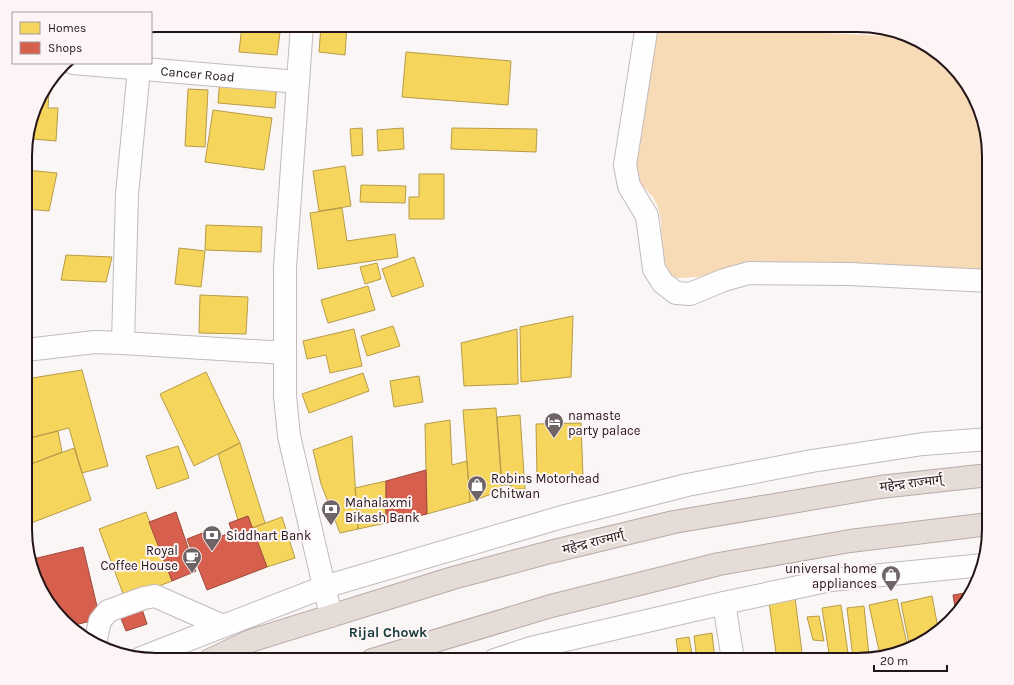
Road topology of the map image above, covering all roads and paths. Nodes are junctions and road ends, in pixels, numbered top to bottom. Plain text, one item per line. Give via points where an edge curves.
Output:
1 (302, 32) edge
2 (646, 32) edge
3 (84, 64) edge
4 (139, 69) junction
5 (298, 82) junction
6 (982, 281) edge
7 (123, 343) junction
8 (32, 349) edge
9 (285, 353) junction
10 (982, 440) edge
11 (982, 476) edge
12 (982, 525) edge
13 (976, 567) edge
14 (324, 587) junction
15 (724, 603) junction
16 (331, 616) junction
17 (223, 626) junction
18 (96, 637) edge
19 (423, 652) edge
20 (154, 653) edge
21 (225, 653) edge
22 (516, 653) edge
23 (732, 653) edge

1 - 5 street
2 - 6 street via 625,165 629,186 647,216 654,269 663,284 676,293 690,294 749,273 850,274
3 - 4 street, Cancer Road
4 - 5 street, Cancer Road
4 - 7 street via 127,194
5 - 9 street via 285,267
7 - 8 street via 95,342
7 - 9 street
9 - 14 street via 285,396 289,436
10 - 14 street via 923,444 812,461 687,485 562,517
11 - 16 highway, महेन्द्र राज्मार्ग् via 880,487 674,522 453,578
12 - 19 highway via 850,541 719,564 551,606
13 - 15 street via 831,580
14 - 16 street
14 - 17 street
15 - 22 street
15 - 23 street
16 - 21 highway, महेन्द्र राज्मार्ग् via 250,641
17 - 18 street via 155,596 108,611 100,621
17 - 20 street

